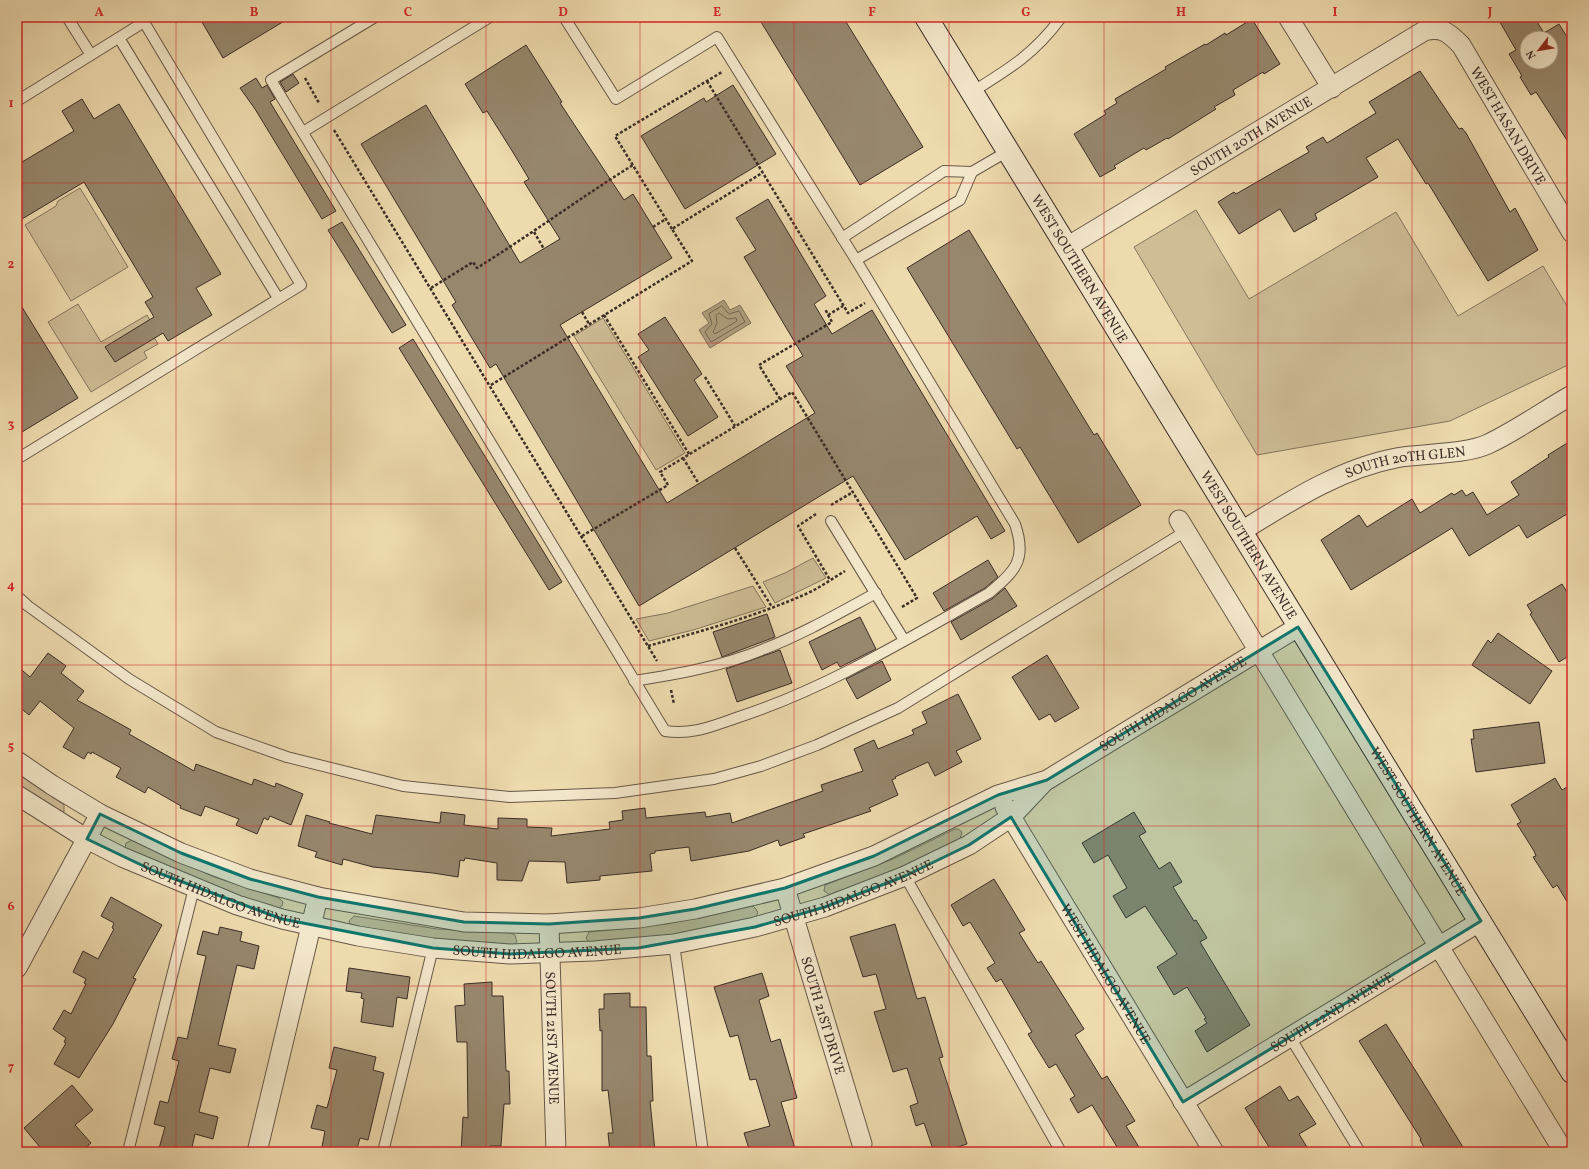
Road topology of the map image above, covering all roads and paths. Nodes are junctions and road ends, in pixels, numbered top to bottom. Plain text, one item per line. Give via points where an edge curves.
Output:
1 (67, 17) edge
2 (374, 17) edge
3 (490, 17) edge
4 (564, 17) edge
5 (926, 17) edge
6 (1288, 17) edge
7 (1061, 18) edge
8 (1435, 28) joint
9 (119, 38) junction
10 (91, 55) junction
11 (734, 65) junction
12 (303, 76) dead end
13 (707, 81) junction
14 (1332, 88) junction
15 (972, 92) junction
16 (17, 101) edge
17 (327, 117) junction
18 (303, 132) junction
19 (1008, 151) junction
20 (633, 165) junction
21 (972, 172) junction
22 (762, 173) junction
23 (666, 219) junction
24 (653, 227) dead end
25 (672, 229) junction
26 (534, 232) junction
27 (1572, 233) edge
28 (842, 238) junction
29 (1067, 247) junction
30 (544, 249) dead end
31 (856, 260) junction
32 (431, 288) junction
33 (877, 295) junction
34 (278, 298) junction
35 (843, 306) junction
36 (825, 310) dead end
37 (582, 312) dead end
38 (604, 315) junction
39 (828, 315) junction
40 (589, 324) junction
41 (705, 377) dead end
42 (491, 386) junction
43 (1572, 395) edge
44 (780, 399) junction
45 (735, 426) junction
46 (689, 454) junction
47 (17, 458) edge
48 (683, 458) junction
49 (699, 484) dead end
50 (832, 521) dead end
51 (1183, 526) joint
52 (1240, 532) junction
53 (582, 536) junction
54 (735, 548) dead end
55 (858, 564) junction
56 (876, 593) junction
57 (17, 596) edge
58 (772, 607) junction
59 (889, 615) junction
60 (1298, 627) junction
61 (904, 640) junction
62 (648, 646) junction
63 (1259, 651) junction
64 (666, 676) junction
65 (634, 681) junction
66 (674, 704) dead end
67 (17, 761) edge
68 (1047, 780) junction
69 (17, 795) edge
70 (998, 795) junction
71 (100, 814) junction
72 (1011, 817) junction
73 (87, 839) junction
74 (905, 876) junction
75 (194, 888) junction
76 (785, 888) junction
77 (318, 897) junction
78 (794, 916) junction
79 (1481, 922) junction
80 (549, 924) junction
81 (310, 926) junction
82 (674, 944) junction
83 (1439, 947) junction
84 (433, 948) junction
85 (550, 952) junction
86 (17, 968) edge
87 (1290, 1037) junction
88 (1572, 1072) edge
89 (1183, 1102) junction
90 (862, 1144) dead end
91 (128, 1152) edge
92 (257, 1152) edge
93 (384, 1152) edge
94 (556, 1152) edge
95 (704, 1152) edge
96 (1061, 1152) edge
97 (1214, 1152) edge
98 (1360, 1152) edge
99 (1564, 1152) edge

1 - 10 lane
2 - 18 lane via 271,80
3 - 17 lane
4 - 11 lane via 616,99 716,36
5 - 15 main road, WEST SOUTHERN AVENUE
6 - 14 street
7 - 15 lane via 1044,40 1014,67
8 - 14 street, SOUTH 20TH AVENUE via 1424,31
8 - 27 street, WEST HASAN DRIVE via 1450,34 1461,45
9 - 10 lane
9 - 34 lane
9 - 34 lane via 144,22 301,285
10 - 16 lane
11 - 13 path
11 - 28 lane
12 - 17 path
13 - 20 path via 615,136
13 - 22 path
14 - 29 street, SOUTH 20TH AVENUE
15 - 19 main road, WEST SOUTHERN AVENUE
17 - 18 lane
17 - 32 path
18 - 65 lane
19 - 21 lane
19 - 29 main road, WEST SOUTHERN AVENUE
20 - 23 path
20 - 26 path via 582,197
21 - 28 lane via 944,171
21 - 31 lane via 960,200
22 - 25 path
22 - 35 path
23 - 24 path
23 - 25 path
25 - 38 path via 692,261
26 - 30 path
26 - 32 path via 477,268 473,262
28 - 31 lane
29 - 52 main road, WEST SOUTHERN AVENUE
31 - 33 lane
32 - 42 path
33 - 35 path via 848,313
33 - 61 lane via 1015,524 1021,548 1016,568 994,589
34 - 47 lane
35 - 39 path
36 - 39 path
37 - 40 path
38 - 40 path
38 - 46 path
39 - 44 path via 832,322 759,365
40 - 42 path
41 - 45 path
42 - 53 path
43 - 52 street, SOUTH 20TH GLEN via 1487,444 1464,450 1395,458 1353,471 1306,492
44 - 45 path
44 - 59 path via 792,392 917,598
45 - 46 path
46 - 48 path
48 - 49 path
48 - 53 path via 660,472 668,485
50 - 55 lane
51 - 57 lane via 892,711 817,746 761,766 714,779 615,793 510,797 403,786 287,757 216,732 129,678
51 - 63 street
52 - 60 main road, WEST SOUTHERN AVENUE
53 - 62 path
54 - 58 path
55 - 56 lane
55 - 58 path via 809,592
56 - 59 lane
56 - 64 lane via 763,650 686,673
58 - 62 path via 711,629
59 - 61 lane
60 - 63 street, SOUTH HIDALGO AVENUE
60 - 79 main road, WEST SOUTHERN AVENUE
61 - 65 lane via 814,688 760,710 693,732 665,731
62 - 64 path
63 - 68 street, SOUTH HIDALGO AVENUE
63 - 83 street
64 - 65 lane
64 - 66 path
67 - 71 street, SOUTH HIDALGO AVENUE
68 - 70 street, SOUTH HIDALGO AVENUE
68 - 72 street, SOUTH HIDALGO AVENUE
69 - 73 street, SOUTH HIDALGO AVENUE
70 - 72 street, WEST HIDALGO AVENUE
70 - 76 street, SOUTH HIDALGO AVENUE via 874,856
71 - 73 street
71 - 77 street, SOUTH HIDALGO AVENUE via 180,853 250,879
72 - 74 street, SOUTH HIDALGO AVENUE via 970,845
72 - 89 street, WEST HIDALGO AVENUE
73 - 75 street, SOUTH HIDALGO AVENUE
73 - 86 street
74 - 78 street, SOUTH HIDALGO AVENUE
74 - 96 lane
75 - 81 street, SOUTH HIDALGO AVENUE via 237,905
75 - 91 lane
76 - 78 street, SOUTH 21ST DRIVE
76 - 80 street, SOUTH HIDALGO AVENUE via 695,909 639,918
77 - 80 street, SOUTH HIDALGO AVENUE via 464,922
77 - 81 street
78 - 82 street, SOUTH HIDALGO AVENUE
78 - 90 street, SOUTH 21ST DRIVE
79 - 83 street, SOUTH 22ND AVENUE
79 - 88 main road, WEST SOUTHERN AVENUE
80 - 85 street, SOUTH 21ST AVENUE
81 - 84 street, SOUTH HIDALGO AVENUE
81 - 92 street
82 - 85 street, SOUTH HIDALGO AVENUE
82 - 95 lane
83 - 87 street, SOUTH 22ND AVENUE
83 - 99 street
84 - 85 street, SOUTH HIDALGO AVENUE via 510,954
84 - 93 lane
85 - 94 street, SOUTH 21ST AVENUE
87 - 89 street, SOUTH 22ND AVENUE
87 - 98 lane
89 - 97 street, WEST HIDALGO AVENUE

